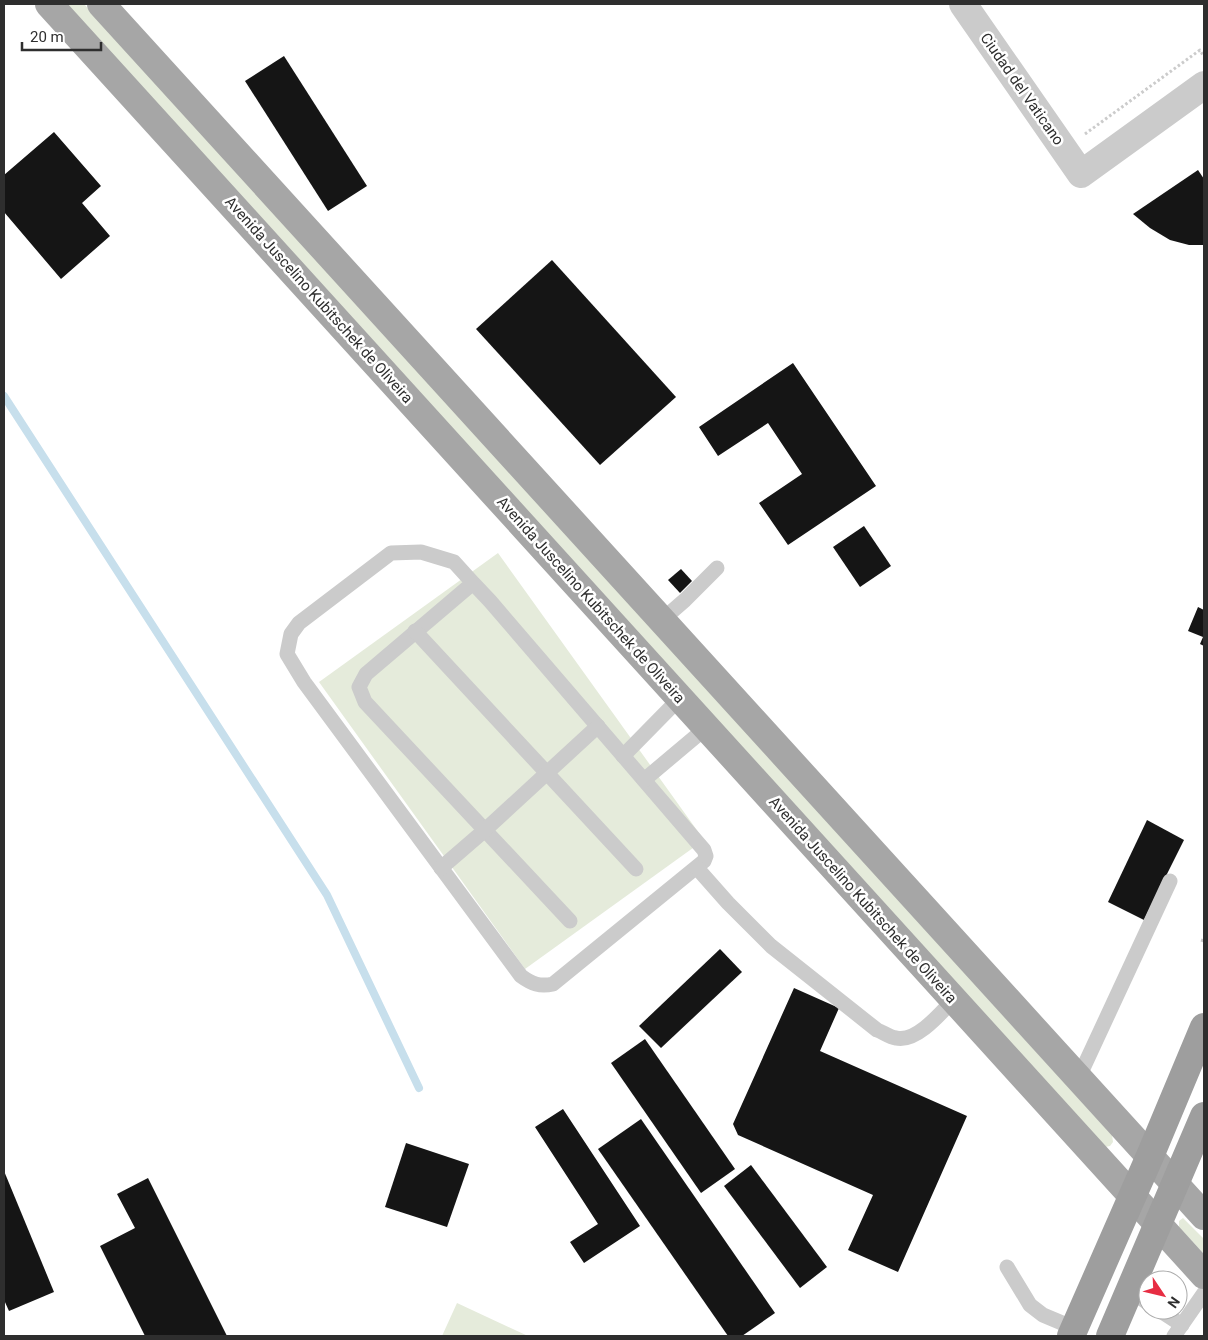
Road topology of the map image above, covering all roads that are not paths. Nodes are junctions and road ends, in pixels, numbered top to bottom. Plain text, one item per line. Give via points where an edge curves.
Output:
1 (49, 4) edge
2 (100, 4) edge
3 (963, 4) edge
4 (1204, 85) edge
5 (175, 86) junction
6 (148, 112) junction
7 (717, 568) dead end
8 (473, 583) junction
9 (662, 620) junction
10 (415, 631) junction
11 (680, 698) junction
12 (598, 726) junction
13 (706, 727) junction
14 (623, 756) junction
15 (546, 774) junction
16 (644, 780) junction
17 (839, 814) junction
18 (485, 830) junction
19 (809, 839) junction
20 (441, 868) junction
21 (697, 868) junction
22 (636, 869) dead end
23 (1170, 881) dead end
24 (570, 921) dead end
25 (954, 999) junction
26 (1204, 1027) edge
27 (1079, 1077) junction
28 (1204, 1116) edge
29 (1164, 1171) junction
30 (1146, 1212) junction
31 (1204, 1216) edge
32 (1007, 1267) dead end
33 (1141, 1270) edge
34 (1204, 1275) edge
35 (1204, 1293) edge
36 (1138, 1298) edge
37 (1168, 1320) edge
38 (1178, 1331) edge
39 (1073, 1332) edge
40 (1110, 1336) edge

1 - 6 main road, Avenida Juscelino Kubitschek de Oliveira
2 - 5 main road
3 - 4 street, Ciudad del Vaticano via 1081,174
5 - 6 main road
5 - 9 main road
6 - 11 main road, Avenida Juscelino Kubitschek de Oliveira
7 - 9 lane
8 - 10 lane
8 - 12 lane
8 - 20 lane via 454,562 421,552 391,553 299,623 291,634 287,654 304,682
9 - 17 main road
10 - 15 lane
10 - 18 lane via 366,674 359,687 365,702
11 - 13 main road, Avenida Juscelino Kubitschek de Oliveira
11 - 14 lane
12 - 14 lane
12 - 15 lane
13 - 16 lane
13 - 19 main road, Avenida Juscelino Kubitschek de Oliveira
14 - 16 lane
15 - 18 lane
15 - 22 lane
16 - 21 lane via 704,850 706,856
17 - 19 main road
17 - 27 main road
18 - 20 lane
18 - 24 lane
19 - 25 main road, Avenida Juscelino Kubitschek de Oliveira
20 - 21 lane via 521,976 532,984 544,986 553,984
21 - 25 lane via 771,946 877,1030 907,1039 930,1023
23 - 27 lane
25 - 30 main road, Avenida Juscelino Kubitschek de Oliveira
26 - 29 highway
27 - 29 main road
28 - 29 highway
29 - 30 highway
29 - 30 highway
29 - 31 main road
30 - 33 highway
30 - 34 main road, Avenida Juscelino Kubitschek de Oliveira
30 - 39 highway
32 - 39 lane via 1030,1305
35 - 38 lane
36 - 40 highway
37 - 38 lane

